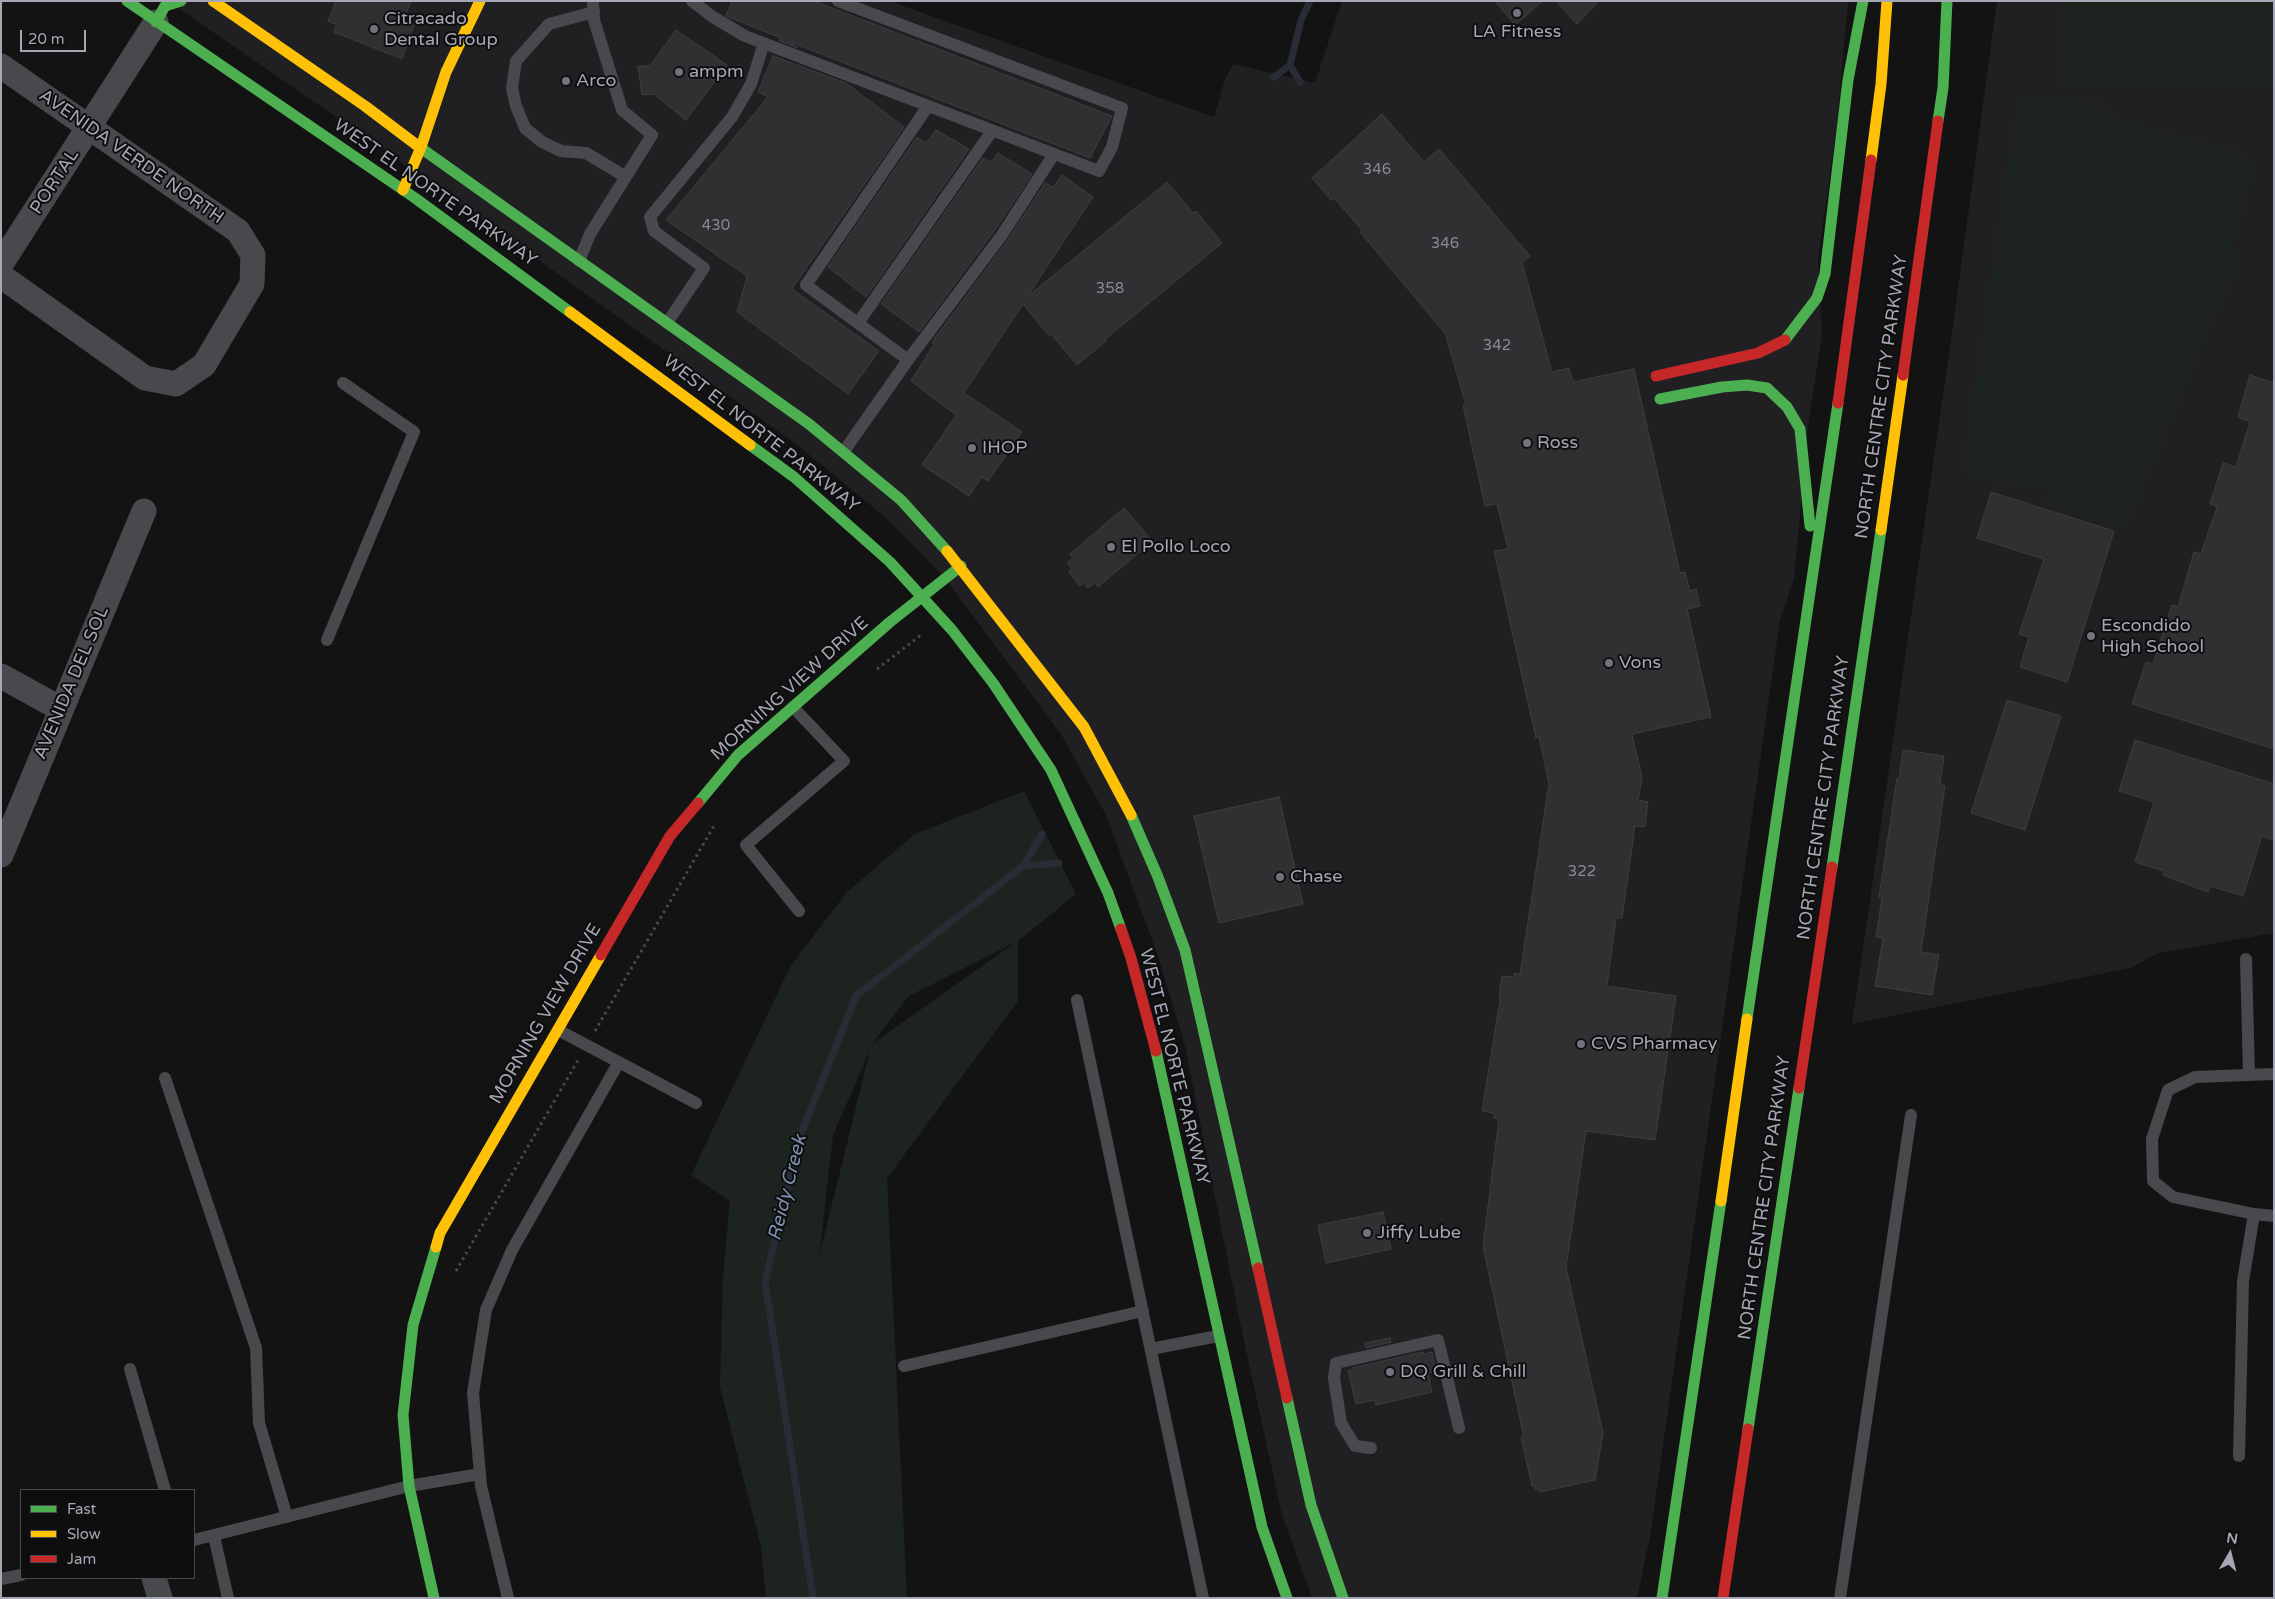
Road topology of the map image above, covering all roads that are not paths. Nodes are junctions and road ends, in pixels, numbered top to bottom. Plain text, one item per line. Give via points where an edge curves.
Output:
1 (127, 1) edge
2 (181, 1) edge
3 (213, 1) edge
4 (480, 1) edge
5 (838, 1) edge
6 (1863, 1) edge
7 (1887, 1) edge
8 (1947, 1) edge
9 (693, 2) edge
10 (593, 6) edge
11 (156, 22) junction
12 (764, 43) junction
13 (1, 66) edge
14 (928, 106) junction
15 (90, 128) junction
16 (992, 130) junction
17 (421, 147) junction
18 (1054, 154) junction
19 (626, 177) junction
20 (403, 190) junction
21 (579, 261) junction
22 (1, 264) edge
23 (1, 276) edge
24 (667, 323) junction
25 (858, 323) junction
26 (908, 360) junction
27 (1656, 376) dead end
28 (343, 383) dead end
29 (1660, 399) dead end
30 (844, 451) junction
31 (144, 511) dead end
32 (961, 566) junction
33 (1814, 570) junction
34 (921, 596) junction
35 (327, 640) dead end
36 (1, 676) edge
37 (793, 708) junction
38 (61, 709) junction
39 (1, 855) edge
40 (799, 911) dead end
41 (2246, 959) dead end
42 (1077, 1000) dead end
43 (558, 1030) junction
44 (619, 1062) junction
45 (2274, 1074) edge
46 (2249, 1075) junction
47 (165, 1078) dead end
48 (696, 1103) dead end
49 (1911, 1115) dead end
50 (2254, 1214) junction
51 (2274, 1216) edge
52 (1143, 1311) junction
53 (1218, 1336) junction
54 (1151, 1349) junction
55 (904, 1366) dead end
56 (130, 1369) dead end
57 (1459, 1428) dead end
58 (1371, 1448) dead end
59 (2239, 1456) dead end
60 (480, 1474) junction
61 (409, 1486) junction
62 (165, 1489) edge
63 (287, 1517) junction
64 (214, 1536) junction
65 (195, 1540) edge
66 (20, 1575) edge
67 (1, 1579) edge
68 (154, 1579) edge
69 (160, 1598) edge
70 (228, 1598) edge
71 (434, 1598) edge
72 (508, 1598) edge
73 (1203, 1598) edge
74 (1287, 1598) edge
75 (1343, 1598) edge
76 (1662, 1598) edge
77 (1723, 1598) edge
78 (1840, 1598) edge

1 - 11 main road, WEST EL NORTE PARKWAY
2 - 11 main road via 165,6
3 - 17 main road, WEST EL NORTE PARKWAY
4 - 17 main road via 446,72
5 - 18 lane via 1122,108 1112,147 1099,171
6 - 27 main road via 1848,80 1828,256 1817,298 1784,341 1758,353
7 - 33 main road via 1878,103
8 - 77 main road, NORTH CENTRE CITY PARKWAY via 1943,88 1872,594
9 - 12 lane via 713,18
10 - 19 lane via 594,20 622,110 652,135
10 - 19 lane via 549,24 516,61 512,88 525,128 542,142 561,151 586,153
11 - 15 street, PORTAL
11 - 20 main road, WEST EL NORTE PARKWAY
12 - 14 lane
12 - 24 lane via 751,84 732,117 650,217 654,231 704,268
13 - 15 street, AVENIDA VERDE NORTH
14 - 16 lane
14 - 25 lane via 806,285
15 - 22 street, PORTAL
15 - 23 street, AVENIDA VERDE NORTH via 238,231 253,255 252,284 204,365 176,384 145,378
16 - 18 lane
16 - 25 lane
17 - 20 main road
17 - 21 main road, WEST EL NORTE PARKWAY
18 - 26 lane via 1002,235
19 - 21 lane via 590,234
20 - 34 main road, WEST EL NORTE PARKWAY via 794,477 890,562
21 - 24 main road, WEST EL NORTE PARKWAY
24 - 30 main road, WEST EL NORTE PARKWAY
25 - 26 lane
26 - 30 lane
28 - 35 lane via 414,432
29 - 33 main road via 1722,386 1747,385 1767,388 1787,407 1800,430
30 - 32 main road, WEST EL NORTE PARKWAY via 901,500
31 - 38 street, AVENIDA DEL SOL
32 - 34 main road, MORNING VIEW DRIVE
32 - 75 main road, WEST EL NORTE PARKWAY via 1084,727 1126,803 1158,877 1185,950 1199,1004 1311,1504
33 - 76 main road
34 - 37 main road, MORNING VIEW DRIVE
34 - 53 main road, WEST EL NORTE PARKWAY via 993,683 1051,770 1108,893 1131,958 1157,1054
36 - 38 street
37 - 40 lane via 844,761 746,845
37 - 43 main road, MORNING VIEW DRIVE via 738,755 670,836
38 - 39 street, AVENIDA DEL SOL
41 - 46 lane
42 - 52 lane
43 - 44 lane
43 - 61 main road, MORNING VIEW DRIVE via 440,1233 413,1325 403,1415
44 - 48 lane
44 - 60 lane via 512,1250 486,1310 474,1393
45 - 46 lane
46 - 50 lane via 2195,1077 2168,1090 2152,1139 2153,1181 2173,1197
47 - 63 lane via 256,1348 259,1424
49 - 78 lane
50 - 51 lane
50 - 59 lane via 2243,1281
52 - 54 lane
52 - 55 lane
53 - 54 lane
53 - 74 main road, WEST EL NORTE PARKWAY via 1262,1527
54 - 73 lane
56 - 62 lane
57 - 58 lane via 1438,1340 1336,1363 1334,1378 1341,1423 1355,1446
60 - 61 lane
60 - 72 lane
61 - 63 lane
61 - 71 main road, MORNING VIEW DRIVE
63 - 64 lane
64 - 65 lane
64 - 70 lane
66 - 67 lane
68 - 69 street

